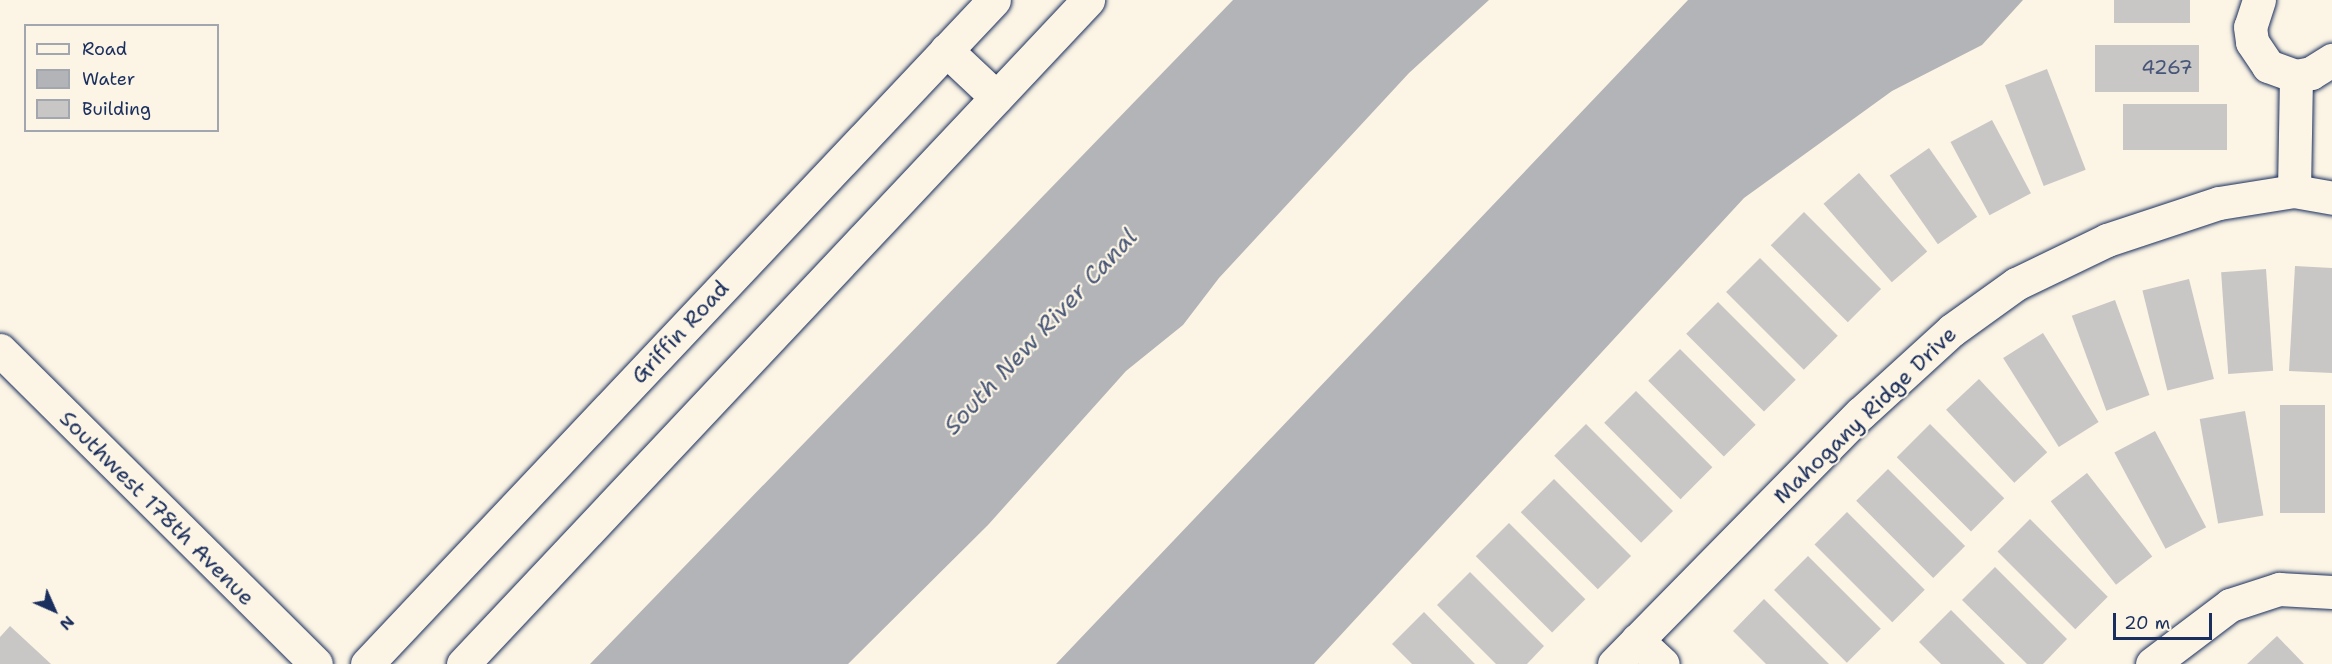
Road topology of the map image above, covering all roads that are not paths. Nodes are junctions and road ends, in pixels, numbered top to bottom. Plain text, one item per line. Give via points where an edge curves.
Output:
1 (994, 0) edge
2 (1088, 0) edge
3 (2259, 0) edge
4 (946, 51) junction
5 (2332, 60) edge
6 (2296, 76) junction
7 (996, 97) junction
8 (2294, 191) junction
9 (2332, 198) edge
10 (5, 368) edge
11 (2332, 592) edge
12 (1637, 640) junction
13 (316, 664) edge
14 (367, 664) edge
15 (463, 664) edge
16 (1614, 664) edge
17 (1664, 664) edge
18 (2152, 664) edge

1 - 4 main road, Griffin Road
2 - 7 main road
3 - 6 main road via 2250,27 2258,55 2268,66
4 - 7 main road
4 - 14 main road, Griffin Road
5 - 6 main road via 2311,73
6 - 8 main road
7 - 15 main road
8 - 9 main road, Mahogany Ridge Drive
8 - 12 main road, Mahogany Ridge Drive via 2219,203 2107,240 2016,284 1952,330 1870,405
10 - 13 main road, Southwest 178th Avenue
11 - 18 main road via 2279,589 2230,605
12 - 16 main road, Mahogany Ridge Drive
12 - 17 main road

